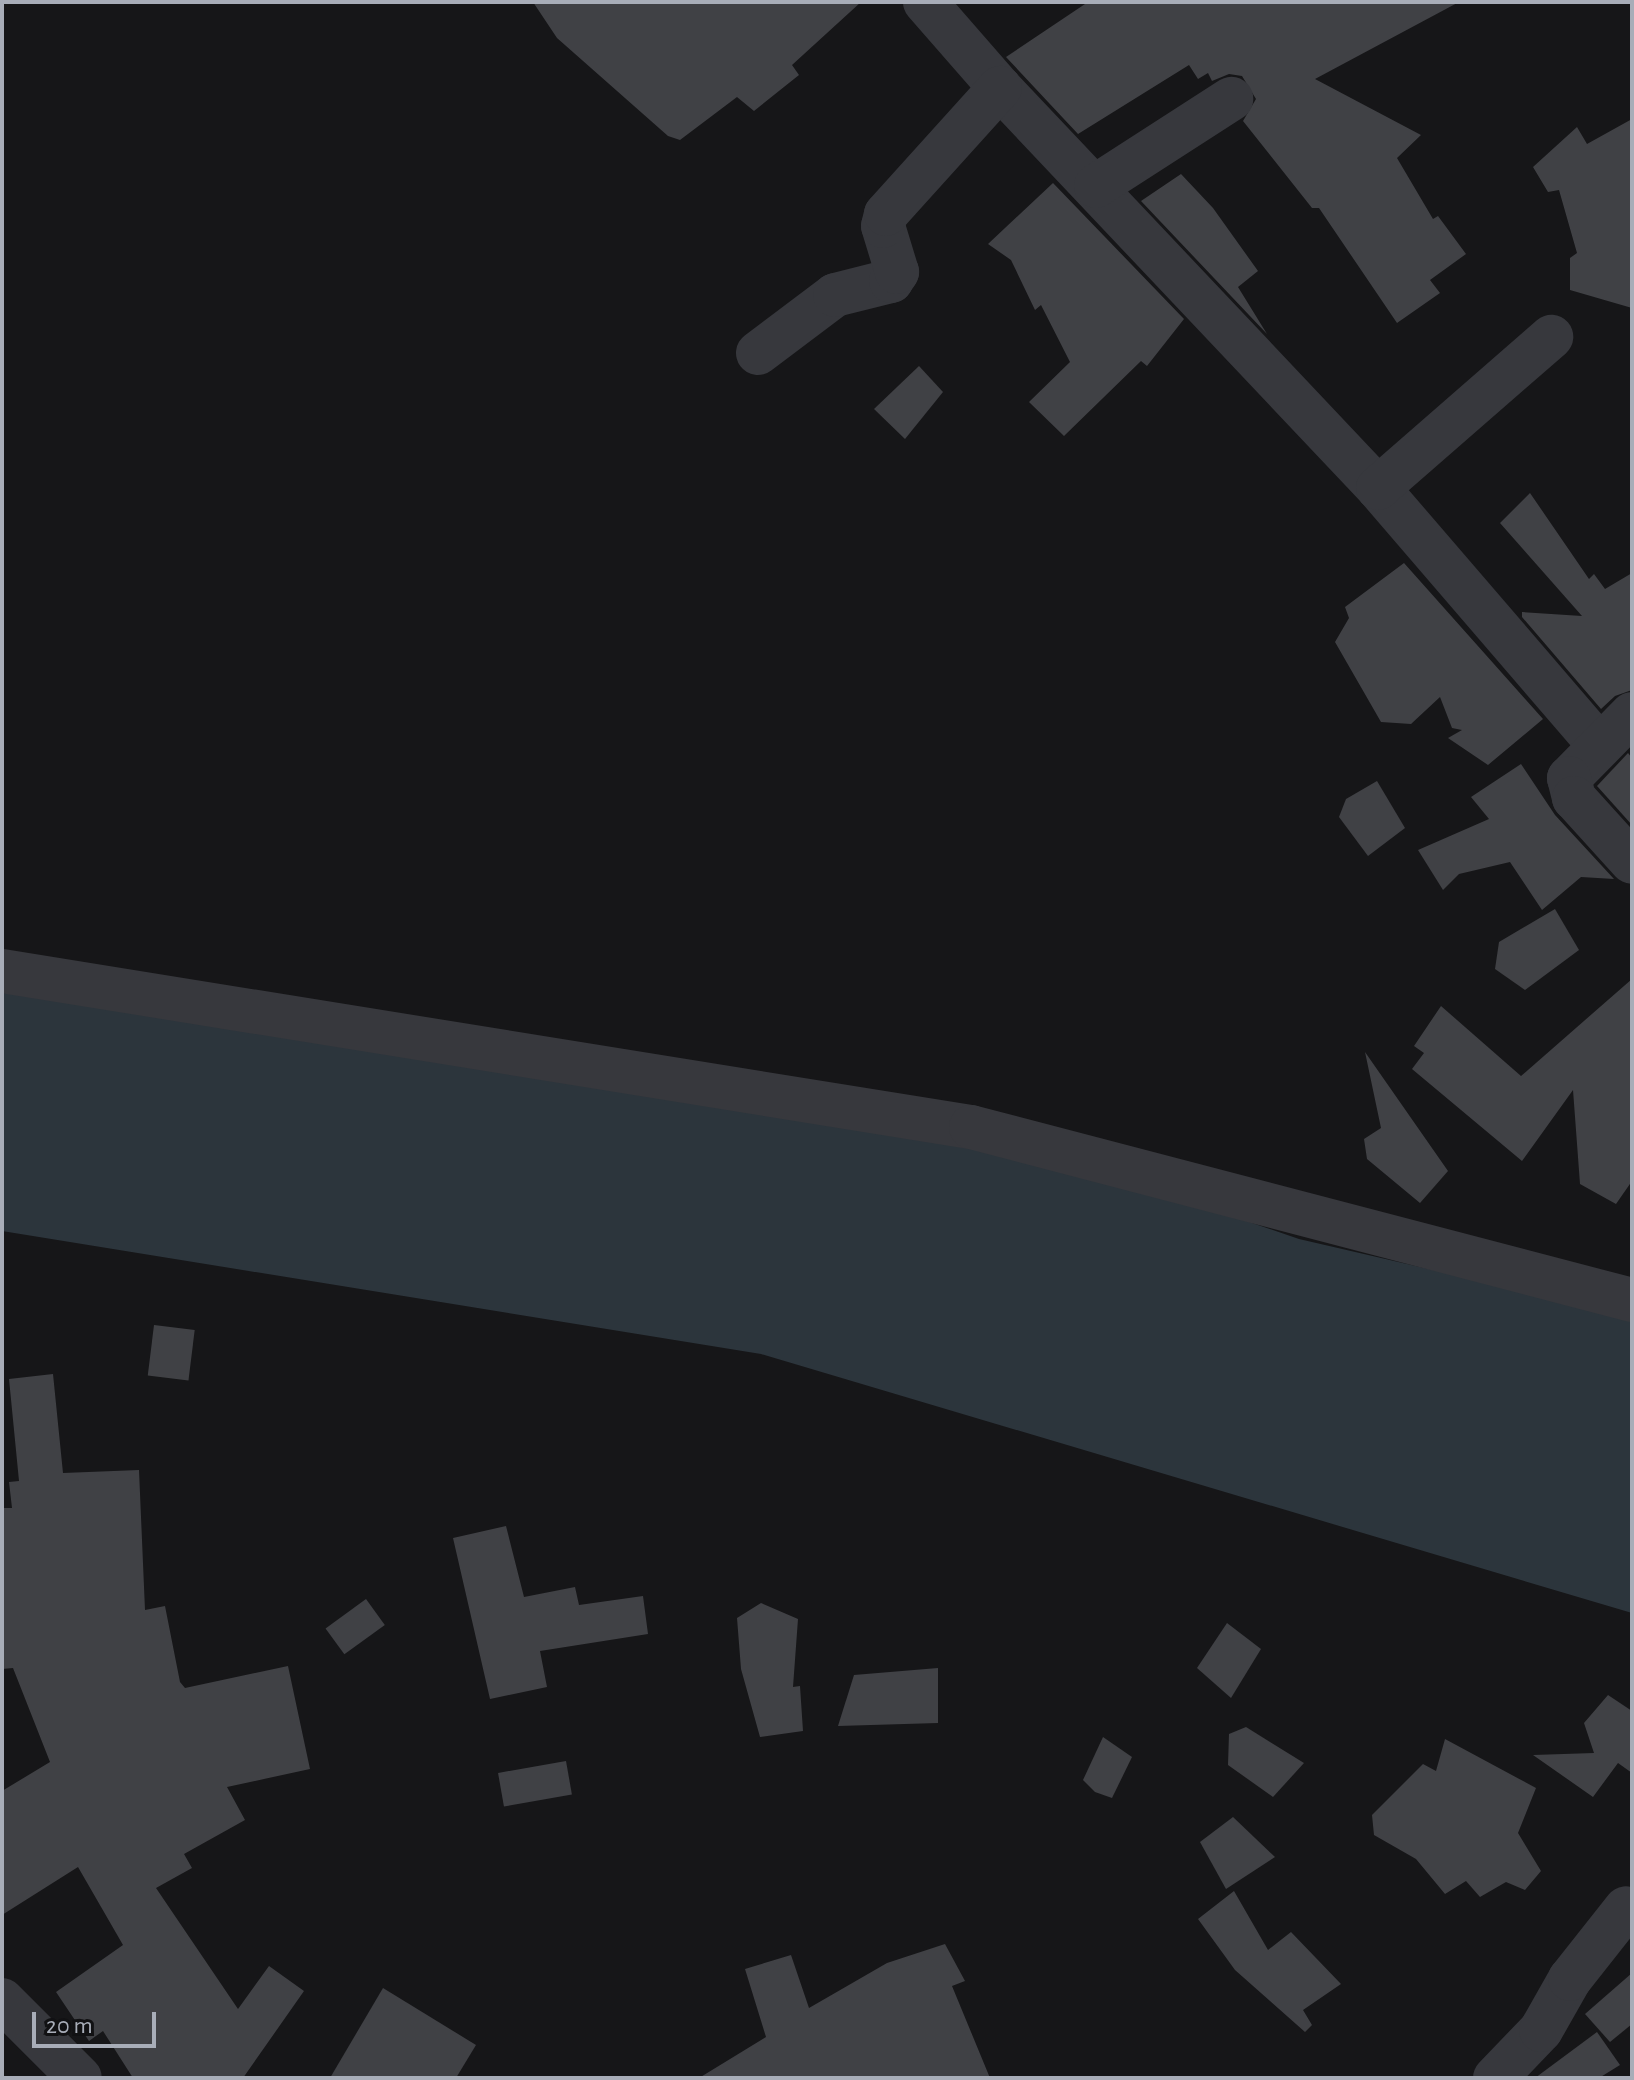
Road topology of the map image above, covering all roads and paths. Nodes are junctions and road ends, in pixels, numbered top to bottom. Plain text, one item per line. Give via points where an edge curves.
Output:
1 (925, 2) edge
2 (1000, 88) junction
3 (1231, 99) dead end
4 (1096, 186) junction
5 (1551, 337) dead end
6 (758, 353) dead end
7 (1378, 488) junction
8 (1632, 714) edge
9 (1599, 745) junction
10 (1632, 862) edge
11 (2, 971) edge
12 (1632, 1300) edge
13 (1626, 1908) dead end
14 (2, 2000) edge
15 (80, 2078) edge
16 (1495, 2078) edge

1 - 2 street
2 - 4 street
2 - 6 street via 886,214 883,226 897,272 891,281 835,295
3 - 4 street
4 - 7 street
5 - 7 street
7 - 9 street
8 - 9 street
9 - 10 street via 1569,778 1574,798
11 - 12 street via 971,1127
13 - 16 street via 1570,1979 1541,2030
14 - 15 street

